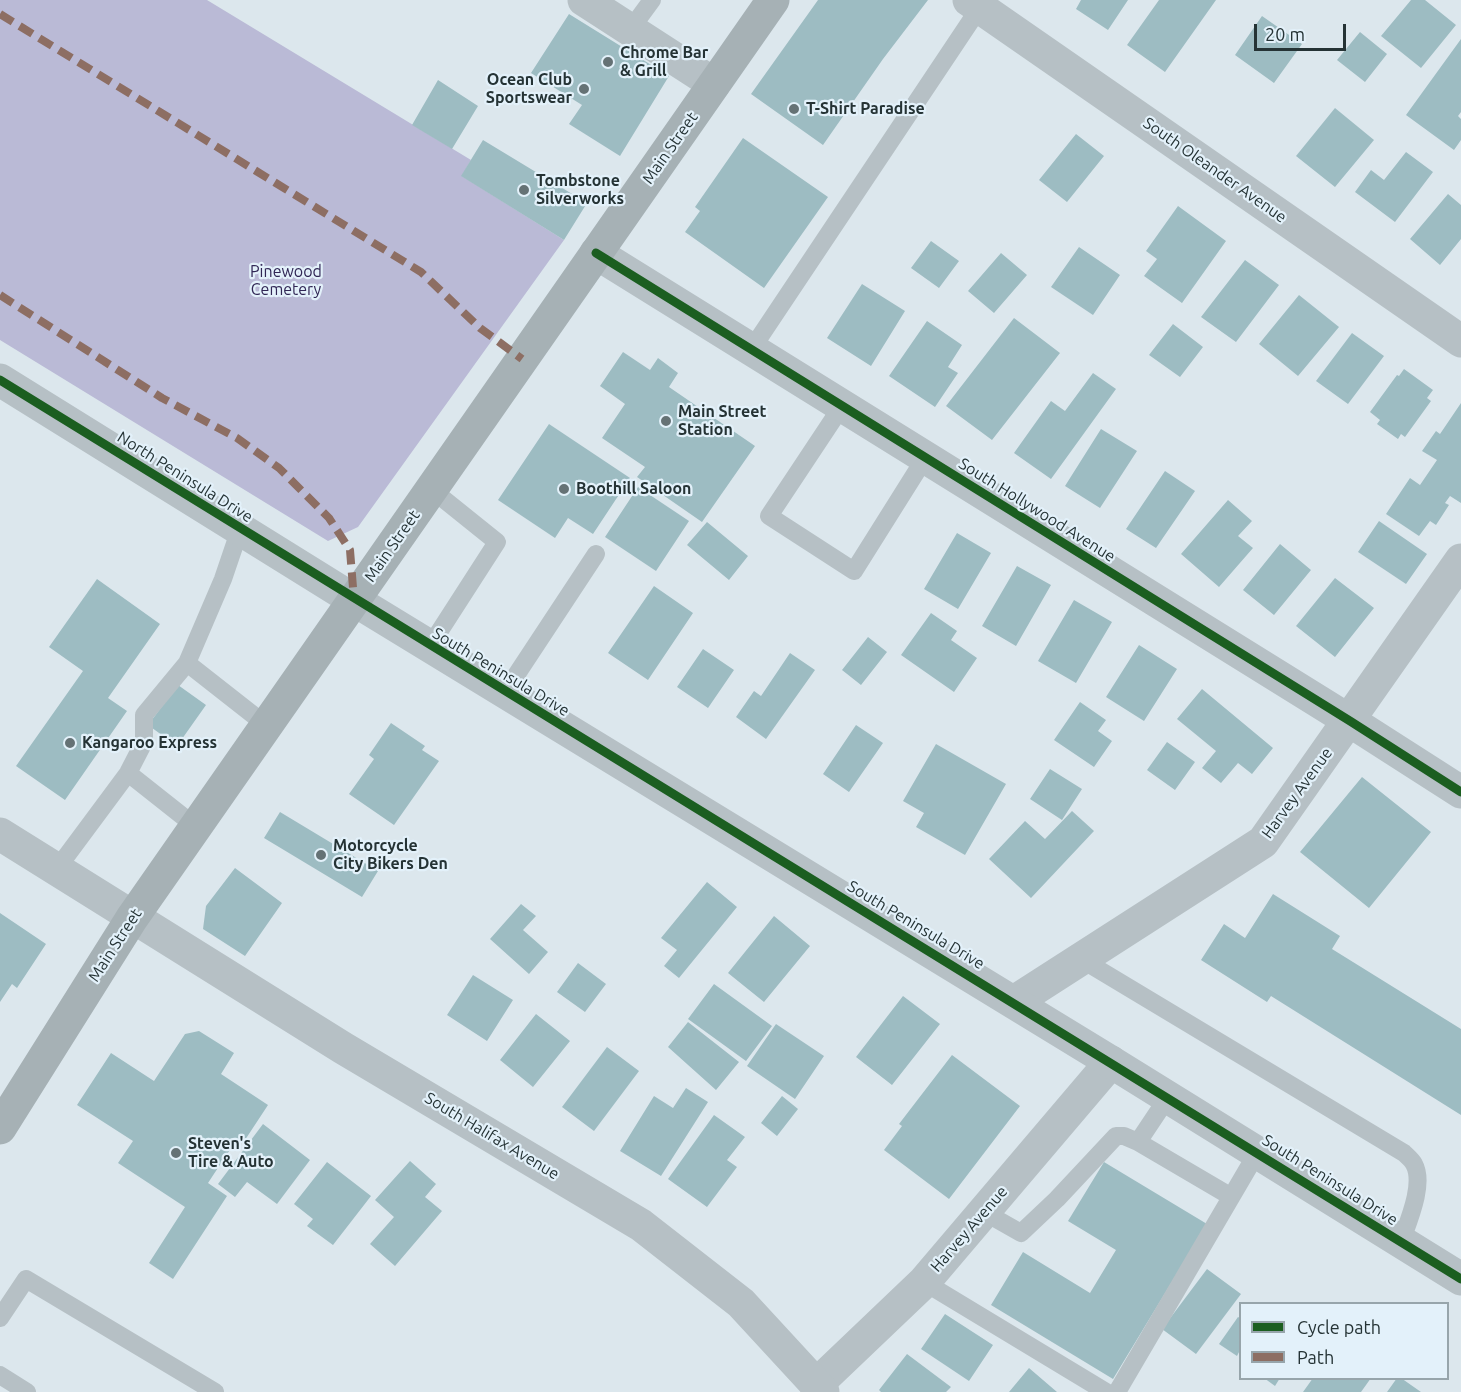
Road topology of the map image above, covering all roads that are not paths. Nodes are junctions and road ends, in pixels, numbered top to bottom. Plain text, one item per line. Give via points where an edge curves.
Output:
1 (584, 0) edge
2 (652, 0) edge
3 (773, 0) edge
4 (974, 4) edge
5 (630, 30) junction
6 (714, 84) junction
7 (596, 253) junction
8 (1461, 340) edge
9 (751, 350) junction
10 (0, 380) edge
11 (842, 406) junction
12 (925, 458) junction
13 (431, 489) junction
14 (240, 529) junction
15 (596, 554) dead end
16 (1461, 560) edge
17 (354, 600) junction
18 (430, 646) junction
19 (187, 663) junction
20 (506, 692) junction
21 (1350, 721) junction
22 (267, 725) junction
23 (128, 773) junction
24 (1461, 792) edge
25 (195, 826) junction
26 (0, 834) edge
27 (56, 870) junction
28 (132, 918) junction
29 (1081, 959) junction
30 (1014, 1002) junction
31 (1112, 1062) junction
32 (1168, 1097) junction
33 (0, 1127) edge
34 (1138, 1142) junction
35 (1257, 1153) junction
36 (1230, 1196) junction
37 (984, 1212) junction
38 (1401, 1242) junction
39 (1461, 1279) edge
40 (924, 1282) junction
41 (0, 1318) edge
42 (0, 1375) edge
43 (819, 1389) edge
44 (27, 1392) edge
45 (215, 1392) edge
46 (1106, 1392) edge
47 (1117, 1392) edge

1 - 5 street
2 - 5 lane
3 - 6 main road, Main Street
4 - 8 street, South Oleander Avenue
4 - 9 lane
5 - 6 street
6 - 7 main road, Main Street
7 - 9 street, South Hollywood Avenue
7 - 13 main road, Main Street
9 - 11 street, South Hollywood Avenue
10 - 14 street, North Peninsula Drive
11 - 12 street, South Hollywood Avenue
11 - 12 lane via 769,516 854,571
12 - 21 street, South Hollywood Avenue
13 - 17 main road, Main Street
13 - 18 lane via 497,542
14 - 17 street, North Peninsula Drive
14 - 19 lane
15 - 20 lane
16 - 21 street, Harvey Avenue
17 - 18 street, South Peninsula Drive
17 - 22 main road, Main Street
18 - 20 street, South Peninsula Drive
19 - 22 lane
19 - 23 lane via 144,715 144,742
20 - 30 street, South Peninsula Drive
21 - 24 street, South Hollywood Avenue
21 - 29 street, Harvey Avenue via 1263,842
22 - 25 main road, Main Street
23 - 25 lane
23 - 27 lane
25 - 28 main road, Main Street
26 - 27 street, South Halifax Avenue
27 - 28 street, South Halifax Avenue
28 - 33 main road, Main Street
28 - 43 street, South Halifax Avenue via 641,1225 741,1303
29 - 30 street, Harvey Avenue
29 - 38 lane via 1404,1153 1414,1163 1418,1176
30 - 31 street, South Peninsula Drive
31 - 32 street, South Peninsula Drive
31 - 37 street, Harvey Avenue
32 - 34 lane
32 - 35 street, South Peninsula Drive
34 - 36 lane
34 - 37 lane via 1116,1136 1021,1233
35 - 36 lane
35 - 38 street, South Peninsula Drive
36 - 47 lane
37 - 40 street, Harvey Avenue
38 - 39 street, South Peninsula Drive
40 - 43 street, Harvey Avenue
40 - 46 lane
41 - 45 lane via 26,1279
42 - 44 lane

